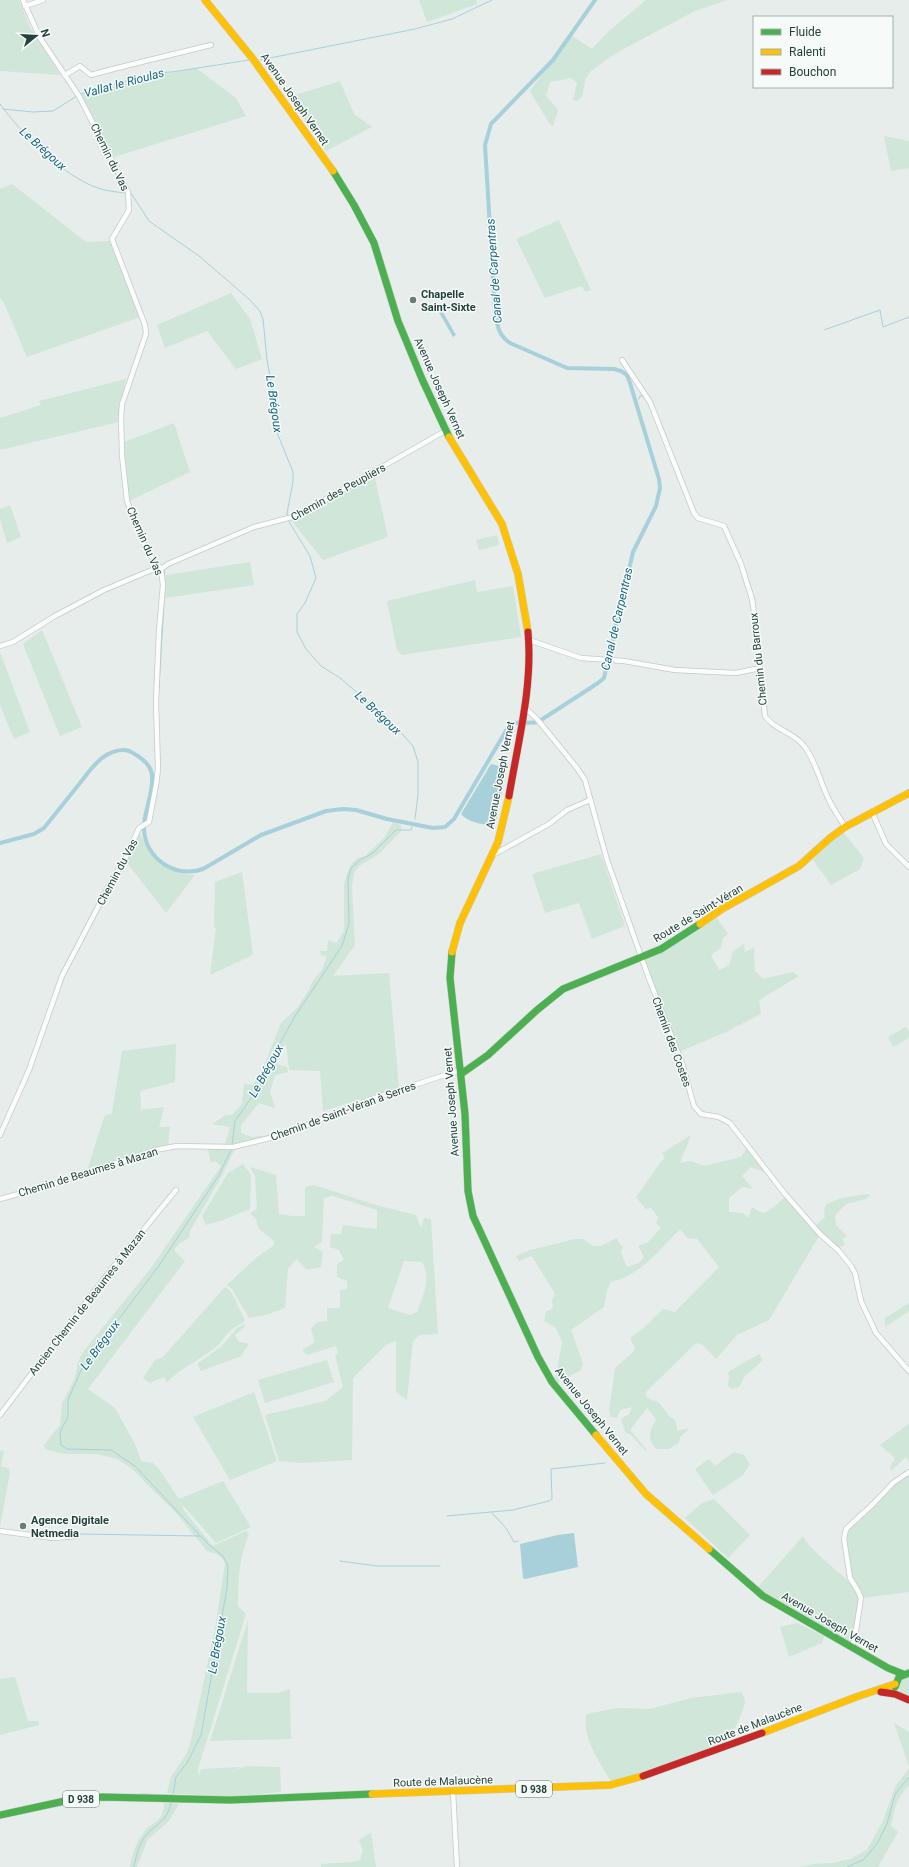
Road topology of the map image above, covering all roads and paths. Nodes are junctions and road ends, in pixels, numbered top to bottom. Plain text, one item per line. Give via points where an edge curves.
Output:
1 (23, 0) edge
2 (43, 0) edge
3 (205, 0) edge
4 (25, 6) junction
5 (211, 44) dead end
6 (66, 75) junction
7 (622, 360) dead end
8 (445, 431) junction
9 (160, 568) junction
10 (529, 640) junction
11 (0, 646) edge
12 (760, 668) junction
13 (524, 707) junction
14 (909, 793) edge
15 (590, 800) junction
16 (872, 812) junction
17 (845, 826) junction
18 (493, 855) junction
19 (909, 867) edge
20 (641, 957) junction
21 (460, 1070) junction
22 (0, 1135) edge
23 (177, 1146) joint
24 (176, 1190) dead end
25 (0, 1199) edge
26 (909, 1371) edge
27 (0, 1416) edge
28 (909, 1472) edge
29 (0, 1531) edge
30 (76, 1536) dead end
31 (852, 1647) junction
32 (888, 1668) junction
33 (906, 1673) edge
34 (896, 1682) junction
35 (873, 1692) junction
36 (898, 1695) junction
37 (908, 1701) edge
38 (453, 1792) junction
39 (0, 1815) edge
40 (457, 1867) edge

1 - 4 street, Chemin du Vas
2 - 4 street
3 - 8 street, Avenue Joseph Vernet via 240,42 311,140 369,232 399,321
4 - 6 street, Chemin du Vas via 40,38
5 - 6 street via 91,75 80,66
6 - 9 street, Chemin du Vas via 90,115 128,193 128,214 112,239 146,334 122,404 122,455 127,501 147,551
7 - 12 street, Chemin du Barroux via 650,402 694,513 698,518 724,526 732,541 752,599
8 - 9 street, Chemin des Peupliers via 288,519 254,527
8 - 10 street, Avenue Joseph Vernet via 503,526 520,584
9 - 11 street, Chemin des Peupliers via 80,603 13,642
9 - 22 street, Chemin du Vas via 163,585 156,702 158,769 149,822 139,828 62,976 30,1070
10 - 12 street via 571,656 674,670 736,672
10 - 13 street, Avenue Joseph Vernet
12 - 17 street, Chemin du Barroux via 765,716 804,745 829,800
13 - 15 street, Chemin des Costes via 582,775
13 - 18 street, Avenue Joseph Vernet via 504,820
14 - 16 street, Route de Saint-Véran
15 - 18 street via 567,810 550,824
15 - 20 street, Chemin des Costes via 607,860
16 - 17 street, Route de Saint-Véran
16 - 19 street via 886,844
17 - 20 street, Route de Saint-Véran via 799,866 722,909 661,949
18 - 21 street, Avenue Joseph Vernet via 459,924 451,951 450,978
20 - 21 street, Route de Saint-Véran via 563,989 511,1037 479,1061
20 - 26 street, Chemin des Costes via 682,1063 697,1110 701,1114 730,1123 785,1194 820,1234 839,1251 851,1266 861,1301 876,1333
21 - 23 street, Chemin de Saint-Véran à Serres via 366,1101 290,1132 230,1147
21 - 31 street, Avenue Joseph Vernet via 465,1114 466,1183 473,1216 552,1382 656,1504 763,1596
23 - 25 street, Chemin de Beaumes à Mazan via 155,1150 62,1182
24 - 27 street, Ancien Chemin de Beaumes à Mazan via 110,1271
28 - 31 street via 893,1483 846,1529 844,1539 850,1578 861,1598
29 - 30 street via 53,1538
31 - 32 street, Avenue Joseph Vernet
32 - 33 street, Avenue Joseph Vernet
32 - 34 street
33 - 34 street, D 938
34 - 35 street, D 938
34 - 36 street
35 - 36 street, D 938
35 - 38 street, Route de Malaucène / D 938 via 730,1746 616,1784
36 - 37 street, D 938
38 - 39 street, Route de Malaucène / D 938 via 253,1800 120,1797 48,1804
38 - 40 street

